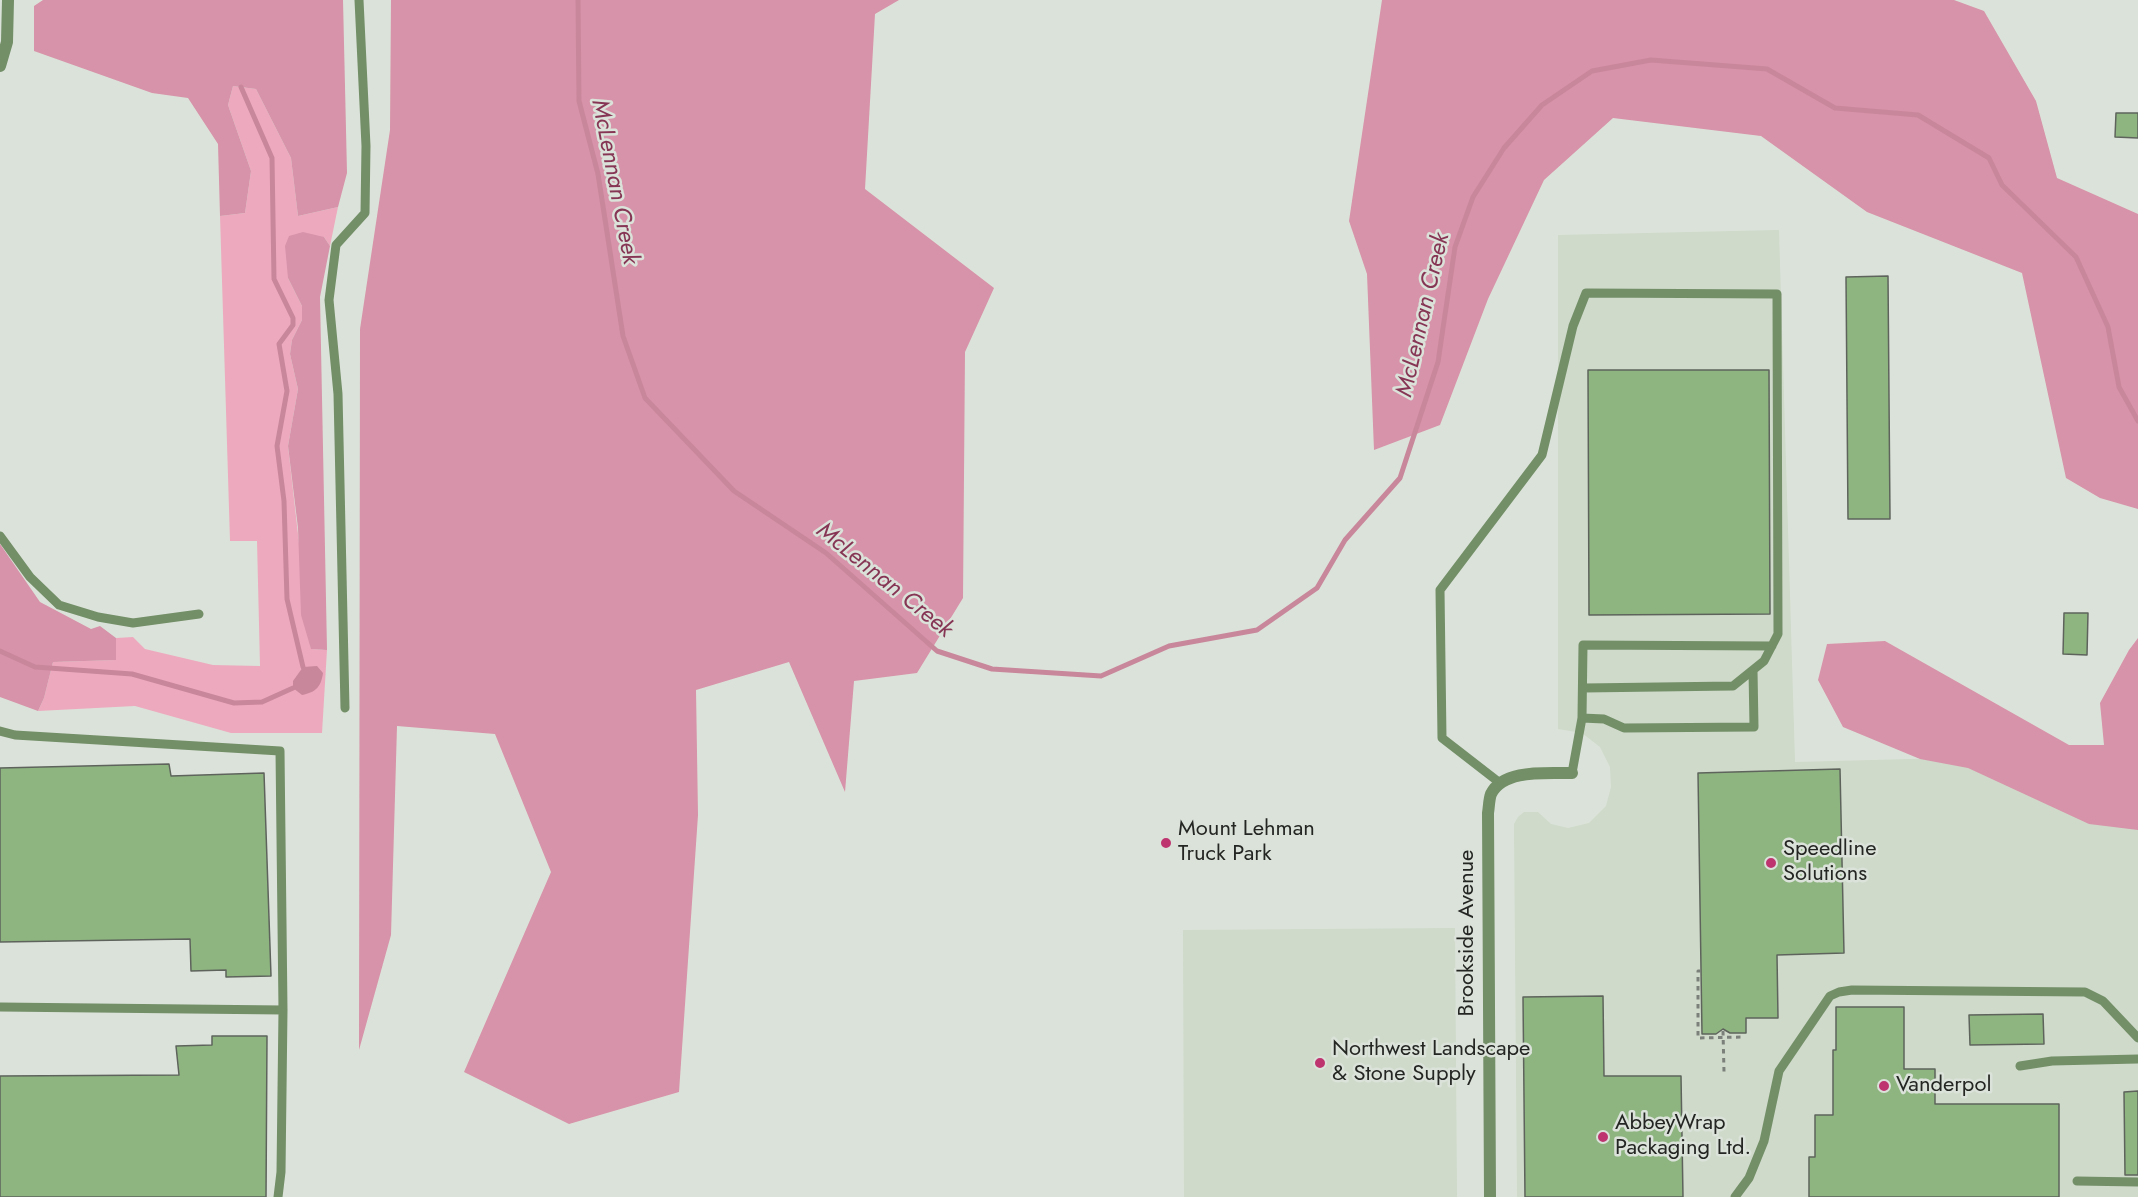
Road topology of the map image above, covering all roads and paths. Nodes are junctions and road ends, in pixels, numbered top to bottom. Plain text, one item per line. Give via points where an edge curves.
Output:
1 (8, 0) edge
2 (358, 0) edge
3 (0, 66) edge
4 (0, 536) edge
5 (199, 614) dead end
6 (1772, 646) junction
7 (1754, 670) junction
8 (1584, 688) junction
9 (345, 708) dead end
10 (1582, 718) junction
11 (0, 731) edge
12 (1572, 773) joint
13 (1500, 783) junction
14 (1701, 971) dead end
15 (0, 1007) edge
16 (283, 1011) junction
17 (1723, 1031) dead end
18 (1723, 1037) junction
19 (1742, 1037) dead end
20 (2138, 1038) edge
21 (2138, 1059) edge
22 (2020, 1066) dead end
23 (1724, 1072) dead end
24 (2077, 1181) dead end
25 (2138, 1182) edge
26 (279, 1197) edge
27 (1490, 1197) edge
28 (1735, 1197) edge

1 - 3 street via 7,42
2 - 9 lane via 366,146 365,213 336,245 329,300 338,394
4 - 5 lane via 30,577 59,605 98,618 133,623
6 - 7 lane
6 - 8 lane via 1583,645
6 - 13 lane via 1778,634 1777,294 1586,293 1573,326 1542,455 1440,590 1442,738
7 - 8 lane via 1733,686
7 - 10 lane via 1754,727 1624,728 1604,719
8 - 10 lane
10 - 12 lane
11 - 16 lane via 280,751
12 - 13 street via 1515,777
13 - 27 street, Brookside Avenue via 1491,795 1488,813
14 - 18 path via 1698,1038
15 - 16 lane
16 - 26 lane
17 - 18 path
18 - 19 path
18 - 23 path
20 - 28 lane via 2103,1001 2085,992 1839,992 1830,996 1779,1071 1764,1141 1749,1178
21 - 22 lane via 2052,1061
24 - 25 lane

